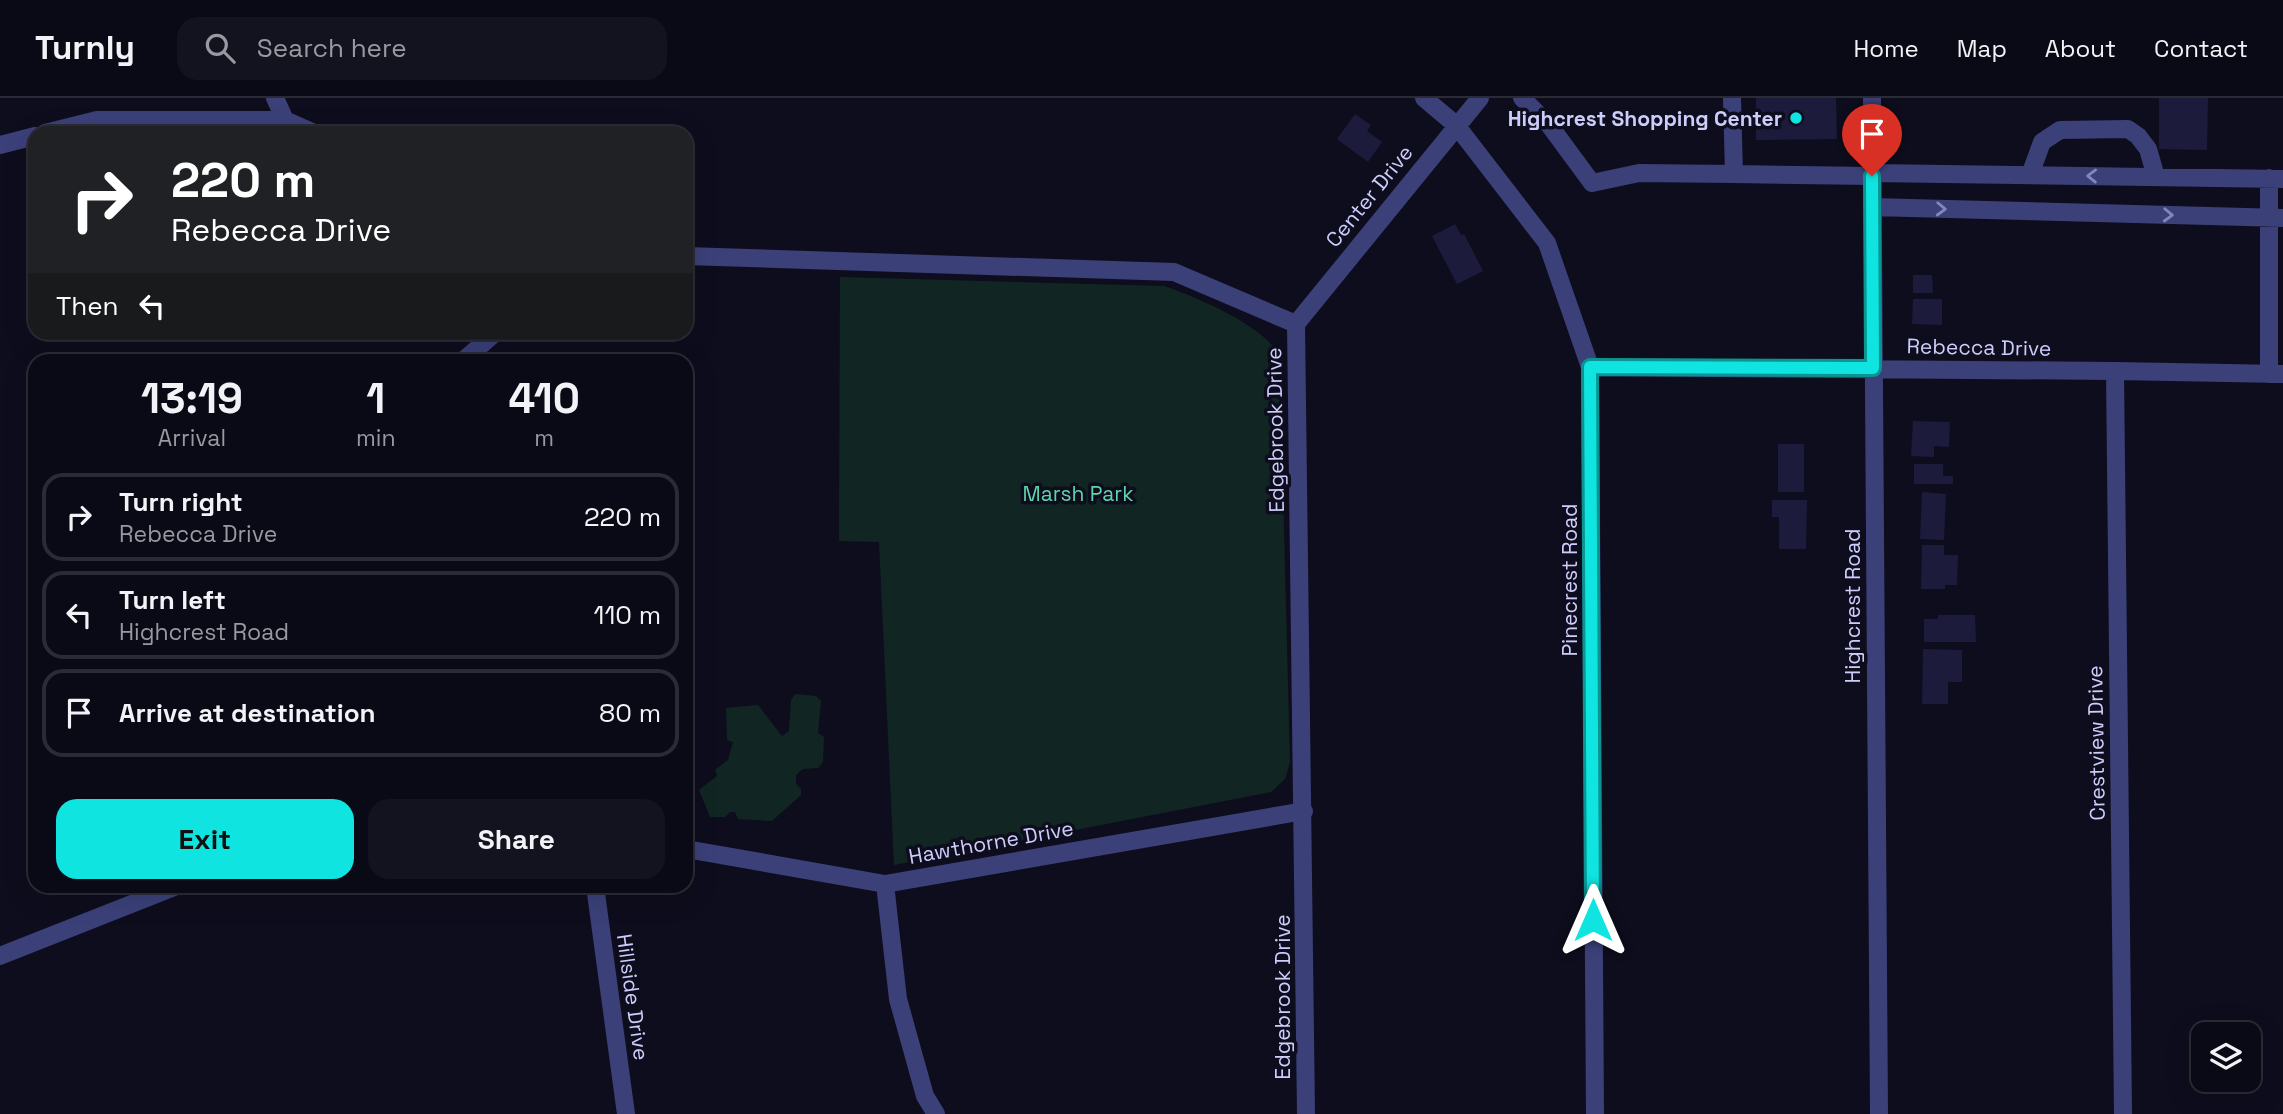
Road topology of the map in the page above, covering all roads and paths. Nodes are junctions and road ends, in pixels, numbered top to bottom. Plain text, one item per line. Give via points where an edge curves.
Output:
1 (275, 98) edge
2 (1424, 98) edge
3 (1480, 98) edge
4 (1522, 98) edge
5 (1732, 98) edge
6 (1872, 98) edge
7 (285, 120) junction
8 (1456, 125) junction
9 (73, 126) edge
10 (298, 126) edge
11 (28, 138) edge
12 (0, 145) edge
13 (1734, 174) junction
14 (1872, 175) junction
15 (2030, 175) junction
16 (2156, 177) junction
17 (2276, 178) edge
18 (1872, 207) junction
19 (2276, 218) edge
20 (693, 256) edge
21 (1296, 324) junction
22 (487, 340) edge
23 (471, 354) edge
24 (1590, 367) junction
25 (1873, 368) junction
26 (2115, 371) junction
27 (2276, 374) edge
28 (1304, 811) junction
29 (693, 850) edge
30 (885, 884) junction
31 (159, 893) edge
32 (596, 893) edge
33 (0, 956) edge
34 (626, 1114) edge
35 (936, 1114) edge
36 (1306, 1114) edge
37 (1595, 1114) edge
38 (1879, 1114) edge
39 (2123, 1114) edge

1 - 7 street
2 - 8 street, Pinecrest Road
3 - 8 street, Center Drive
4 - 13 street via 1550,126 1592,183 1639,173
5 - 13 street
6 - 14 street, Highcrest Road
7 - 9 street via 97,120
7 - 10 street
8 - 21 street, Center Drive
8 - 24 street, Pinecrest Road via 1547,243
11 - 12 street
13 - 14 street
14 - 15 street
14 - 18 street, Highcrest Road
16 -> 15 street
15 - 16 street via 2042,142 2060,130 2128,129 2148,149
16 - 17 street
17 - 19 street
18 -> 19 street
18 - 25 street, Highcrest Road
19 - 27 street
20 - 21 street, Edgebrook Drive via 1174,272
21 - 28 street, Edgebrook Drive
22 - 23 street
24 - 25 street, Rebecca Drive
24 - 37 street, Pinecrest Road
25 - 26 street, Rebecca Drive
25 - 38 street, Highcrest Road
26 - 27 street, Rebecca Drive
26 - 39 street, Crestview Drive
28 - 30 street, Hawthorne Drive
28 - 36 street, Edgebrook Drive
29 - 30 street, Hawthorne Drive
30 - 35 street via 898,999 925,1096
31 - 33 street
32 - 34 street, Hillside Drive

